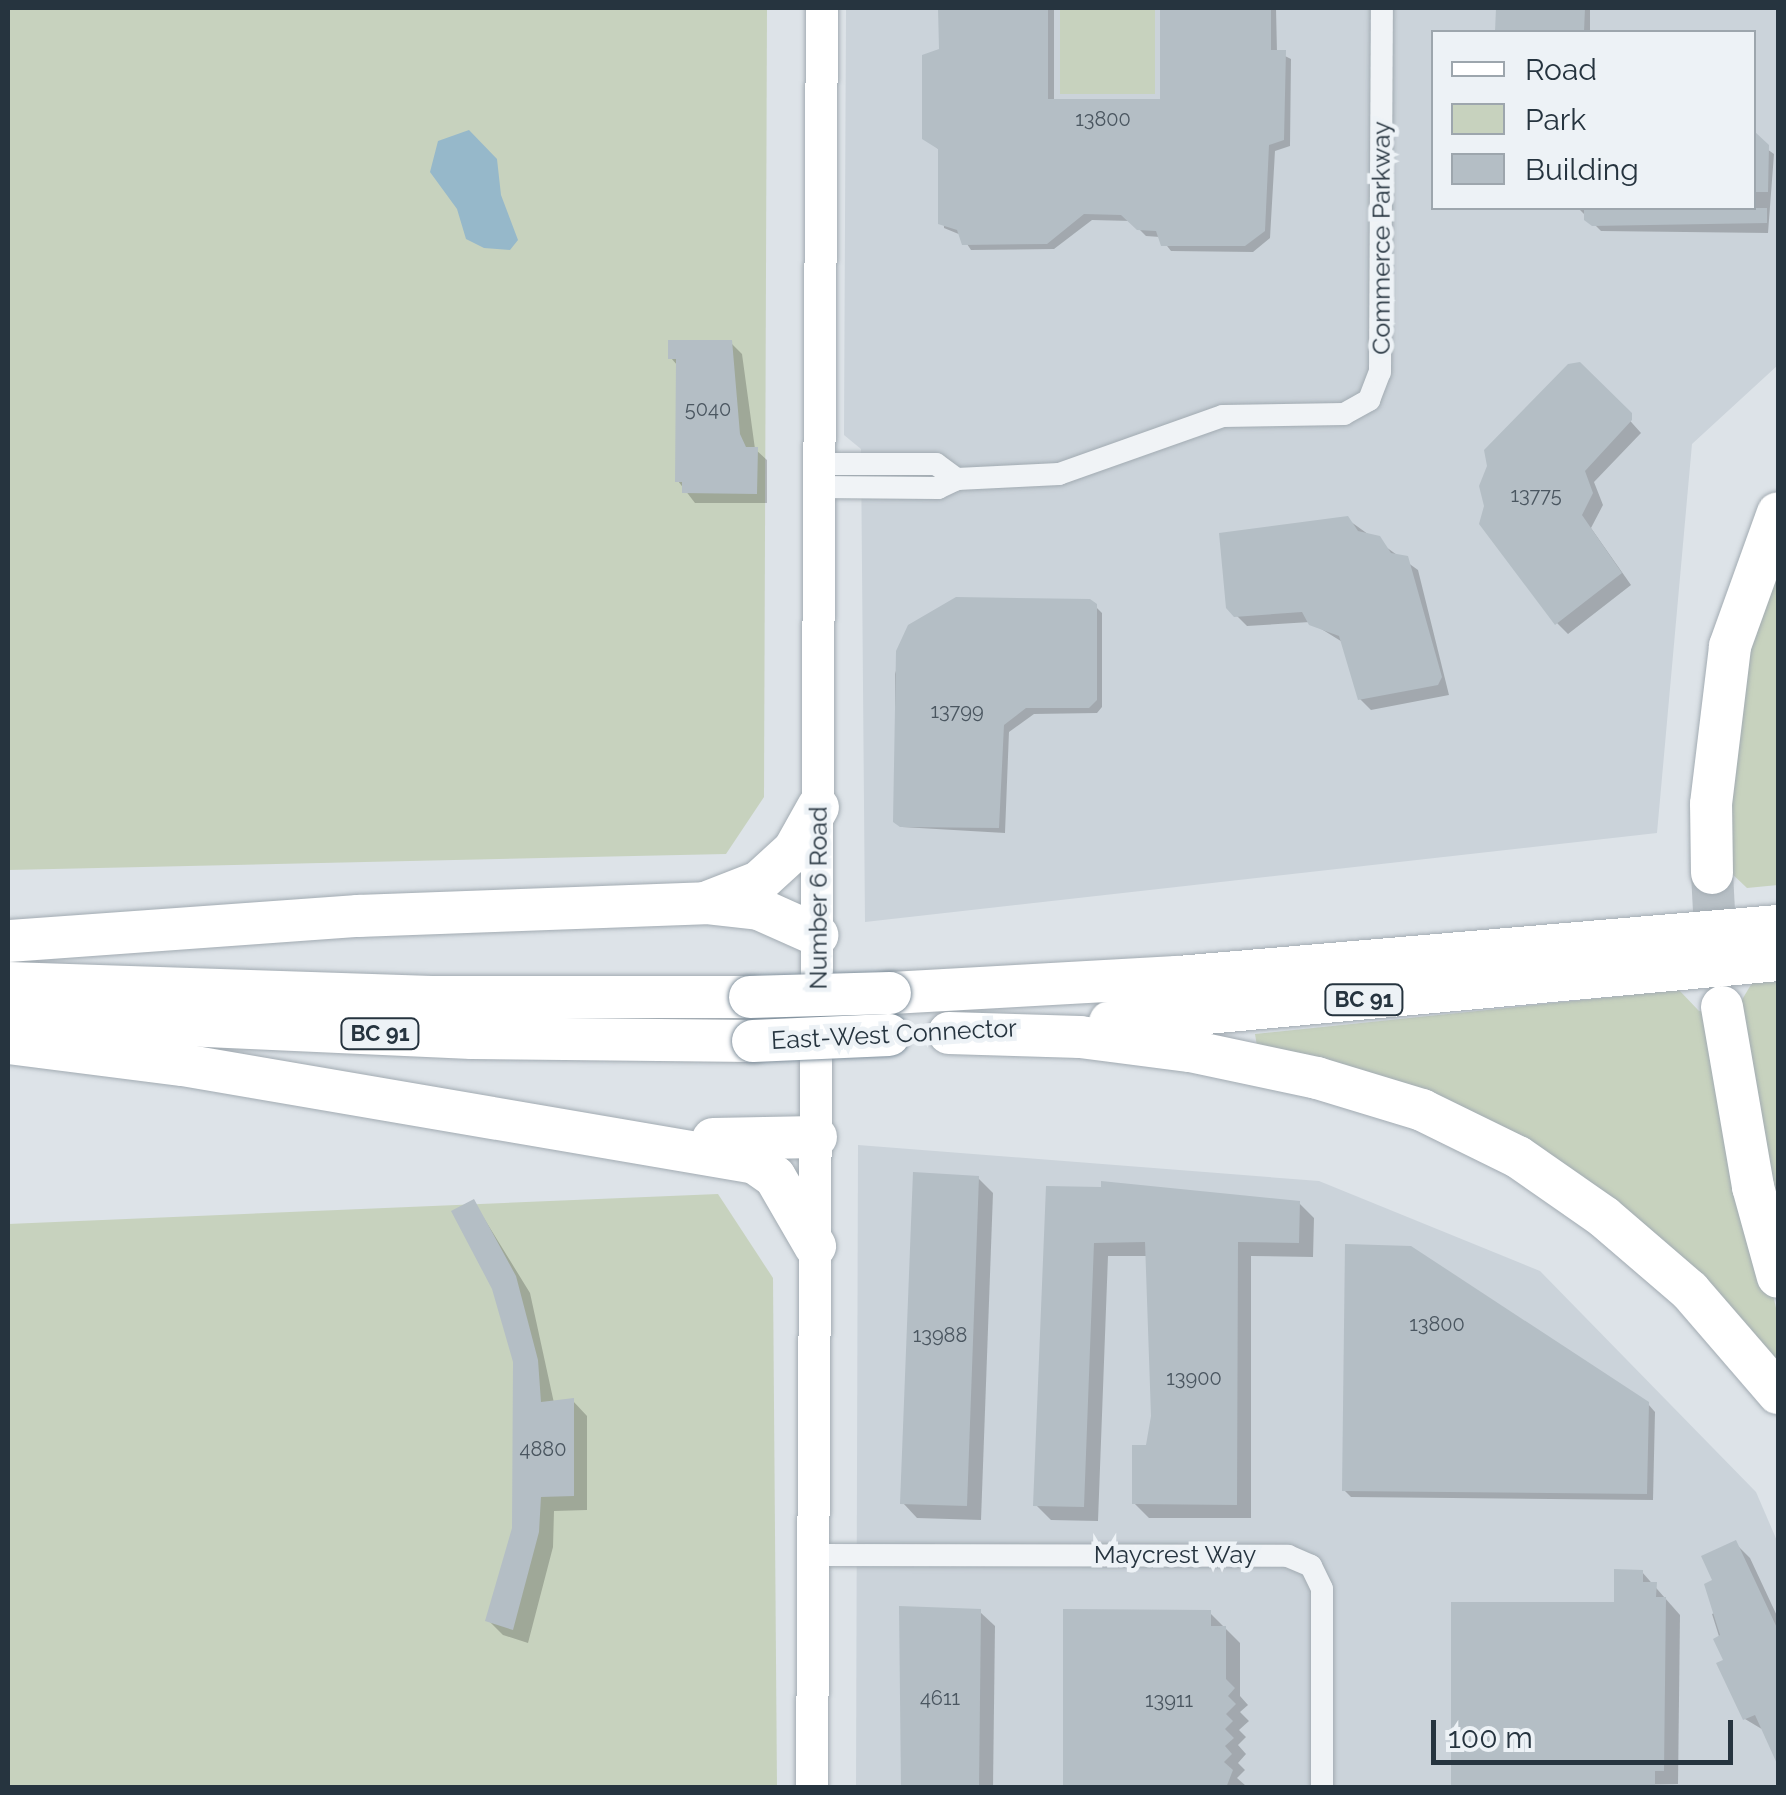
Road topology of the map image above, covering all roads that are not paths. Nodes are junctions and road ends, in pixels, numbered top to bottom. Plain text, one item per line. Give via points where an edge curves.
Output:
1 (822, 8) edge
2 (1382, 8) edge
3 (820, 475) junction
4 (1778, 513) edge
5 (818, 808) junction
6 (1712, 872) tunnel mouth
7 (1778, 898) edge
8 (705, 903) junction
9 (1778, 926) edge
10 (817, 935) junction
11 (8, 941) edge
12 (1778, 960) edge
13 (1178, 976) junction
14 (8, 983) edge
15 (1722, 1007) tunnel mouth
16 (890, 1014) junction
17 (8, 1017) edge
18 (950, 1033) junction
19 (8, 1043) edge
20 (816, 1137) junction
21 (628, 1140) junction
22 (815, 1246) junction
23 (1778, 1277) edge
24 (1778, 1394) edge
25 (813, 1555) junction
26 (812, 1788) edge
27 (1322, 1788) edge

1 - 3 main road, Number 6 Road
2 - 3 street, Commerce Parkway via 1380,372 1369,400 1344,414 1223,416 1059,474 957,479 936,464
3 - 5 main road, Number 6 Road
4 - 6 highway via 1730,646 1715,756
5 - 8 highway via 794,850 759,882
5 - 10 main road, Number 6 Road
7 - 13 highway via 1363,943
8 - 10 highway via 759,910
8 - 11 highway via 358,916
9 - 13 highway, East-West Connector / BC 91
10 - 20 main road, Number 6 Road
12 - 18 highway, East-West Connector / BC 91
13 - 16 highway, East-West Connector / BC 91
14 - 16 highway, East-West Connector / BC 91, bridge via 412,997 750,997
15 - 23 highway via 1746,1154
16 - 17 highway, East-West Connector / BC 91, bridge via 754,1041 472,1038
16 - 18 highway, East-West Connector / BC 91
18 - 24 highway via 1080,1037 1190,1052 1317,1078 1422,1110 1518,1158 1604,1217 1690,1291
19 - 21 highway
20 - 21 highway
20 - 22 main road, Number 6 Road
21 - 22 highway via 755,1163 775,1176
22 - 25 main road, Number 6 Road
25 - 26 main road, Number 6 Road
25 - 27 street, Maycrest Way via 1270,1554 1311,1566 1322,1589

